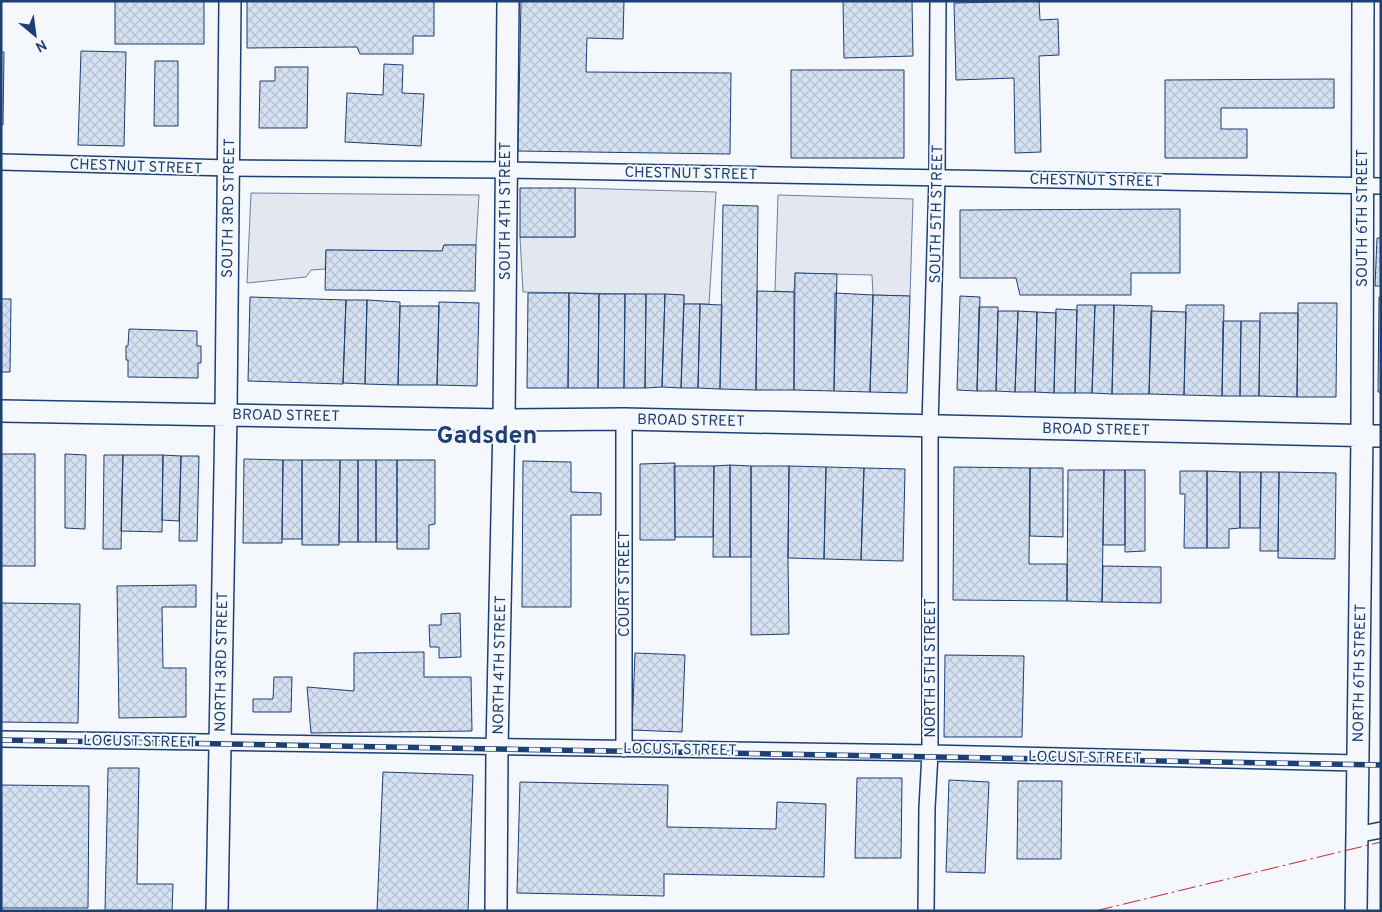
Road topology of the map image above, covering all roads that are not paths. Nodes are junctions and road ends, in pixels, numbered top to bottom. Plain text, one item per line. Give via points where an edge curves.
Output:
1 (230, 1) edge
2 (508, 1) edge
3 (938, 1) edge
4 (1363, 1) edge
5 (1, 162) edge
6 (229, 168) junction
7 (505, 170) junction
8 (937, 176) junction
9 (1371, 186) edge
10 (1, 411) edge
11 (226, 414) junction
12 (624, 419) junction
13 (504, 420) junction
14 (930, 426) junction
15 (1372, 435) edge
16 (1, 738) edge
17 (220, 742) junction
18 (498, 746) junction
19 (624, 749) junction
20 (930, 753) junction
21 (1358, 763) junction
22 (1381, 830) edge
23 (1356, 835) junction
24 (217, 911) edge
25 (496, 911) edge
26 (926, 911) edge
27 (1356, 911) edge

1 - 6 main road, SOUTH 3RD STREET
2 - 7 main road, SOUTH 4TH STREET
3 - 8 street, SOUTH 5TH STREET
4 - 9 main road, SOUTH 6TH STREET
5 - 6 street, CHESTNUT STREET
6 - 7 street, CHESTNUT STREET
6 - 11 main road, SOUTH 3RD STREET
7 - 8 street, CHESTNUT STREET
7 - 13 main road, SOUTH 4TH STREET
8 - 9 street, CHESTNUT STREET
8 - 14 street, SOUTH 5TH STREET
9 - 15 main road, SOUTH 6TH STREET
10 - 11 main road, BROAD STREET
11 - 13 main road, BROAD STREET
11 - 17 main road, NORTH 3RD STREET
12 - 13 main road, BROAD STREET
12 - 14 main road, BROAD STREET
12 - 19 street, COURT STREET
13 - 18 main road, NORTH 4TH STREET
14 - 15 main road, BROAD STREET
14 - 20 street, NORTH 5TH STREET
15 - 21 main road, NORTH 6TH STREET
16 - 17 street, LOCUST STREET
17 - 18 street, LOCUST STREET
17 - 24 main road, NORTH 3RD STREET
18 - 19 street, LOCUST STREET
18 - 25 main road, NORTH 4TH STREET
19 - 20 street, LOCUST STREET
20 - 21 street, LOCUST STREET
20 - 26 street, NORTH 5TH STREET
21 - 23 main road, NORTH 6TH STREET
22 - 23 street
23 - 27 main road, NORTH 6TH STREET

